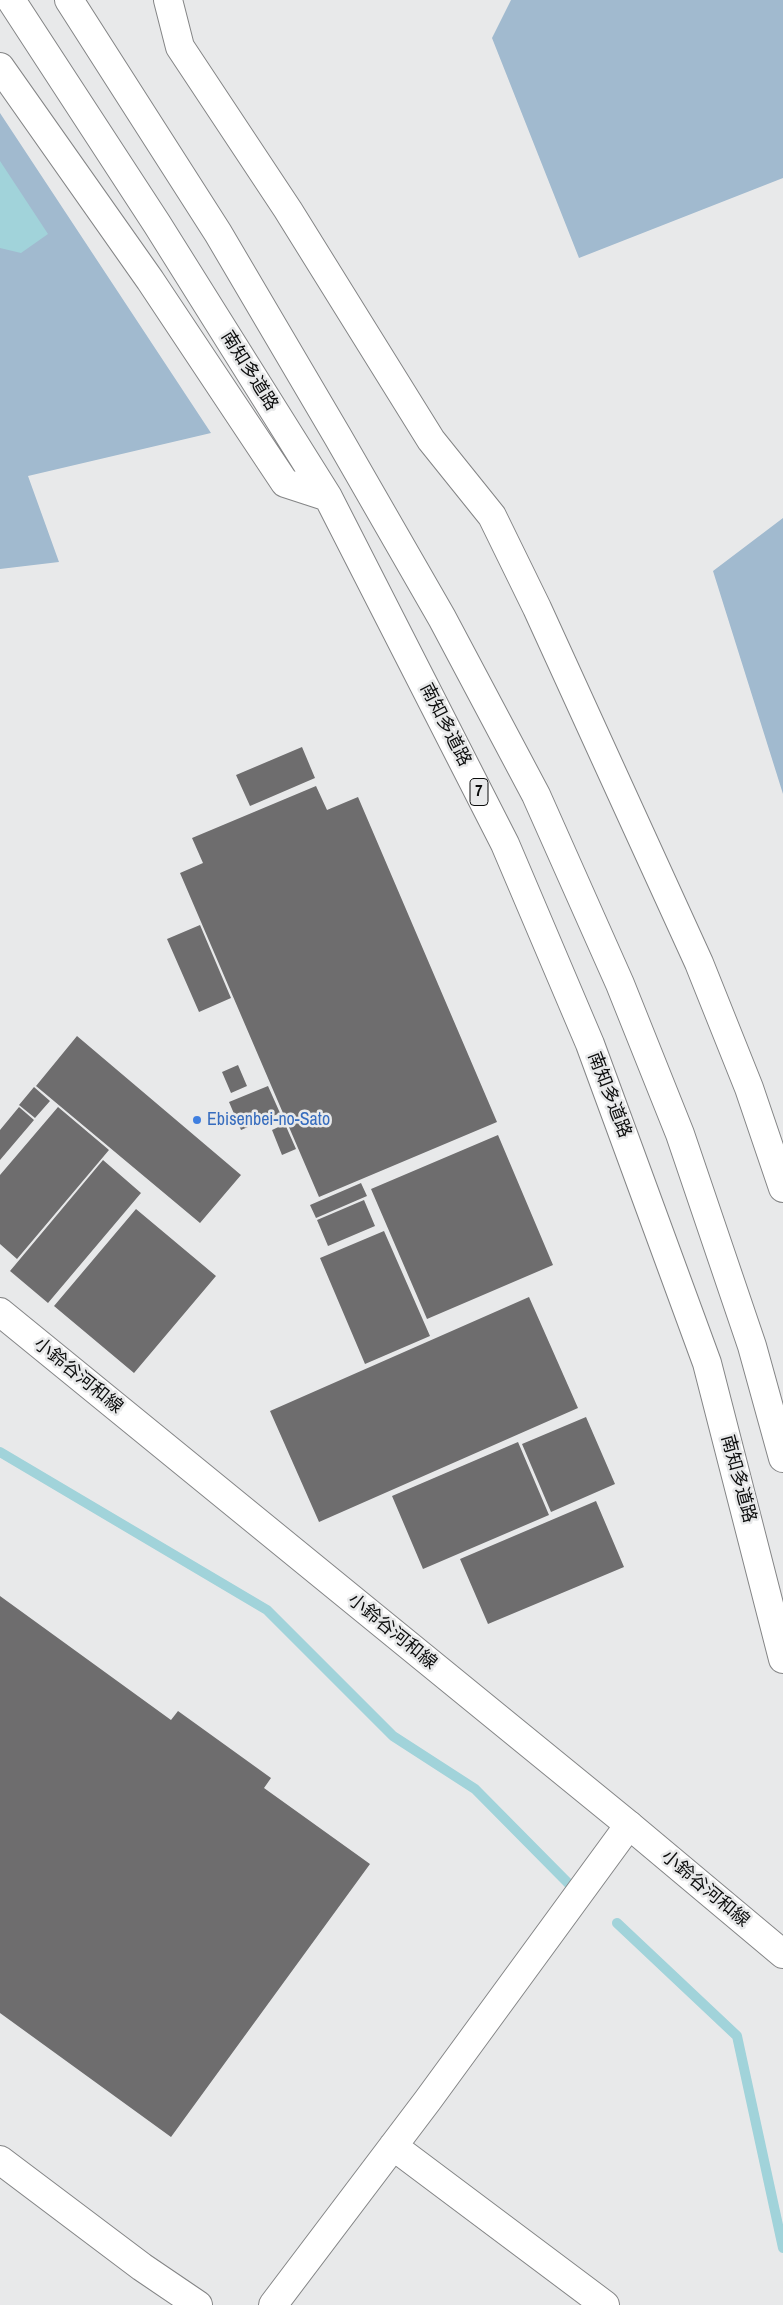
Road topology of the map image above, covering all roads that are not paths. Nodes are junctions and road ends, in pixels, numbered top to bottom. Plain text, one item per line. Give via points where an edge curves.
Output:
1 (11, 0) edge
2 (69, 0) edge
3 (168, 0) edge
4 (0, 67) edge
5 (328, 497) junction
6 (783, 1188) edge
7 (0, 1312) edge
8 (783, 1458) edge
9 (783, 1659) edge
10 (629, 1825) junction
11 (783, 1954) edge
12 (393, 2146) junction
13 (0, 2160) edge
14 (198, 2305) edge
15 (273, 2305) edge
16 (605, 2305) edge

1 - 5 main road, 南知多道路 / 7 via 157,224
2 - 8 main road via 218,233 338,436 442,618 536,795 620,984 680,1134 752,1346
3 - 6 main road via 180,47 288,210 431,440 492,516 699,963 749,1088
4 - 5 main road via 150,280 285,483
5 - 9 main road, 南知多道路 / 7 via 505,844 590,1044 707,1362
7 - 10 main road, 小鈴谷河和線
10 - 11 main road, 小鈴谷河和線
10 - 12 main road
12 - 15 main road
12 - 16 main road
13 - 14 main road

